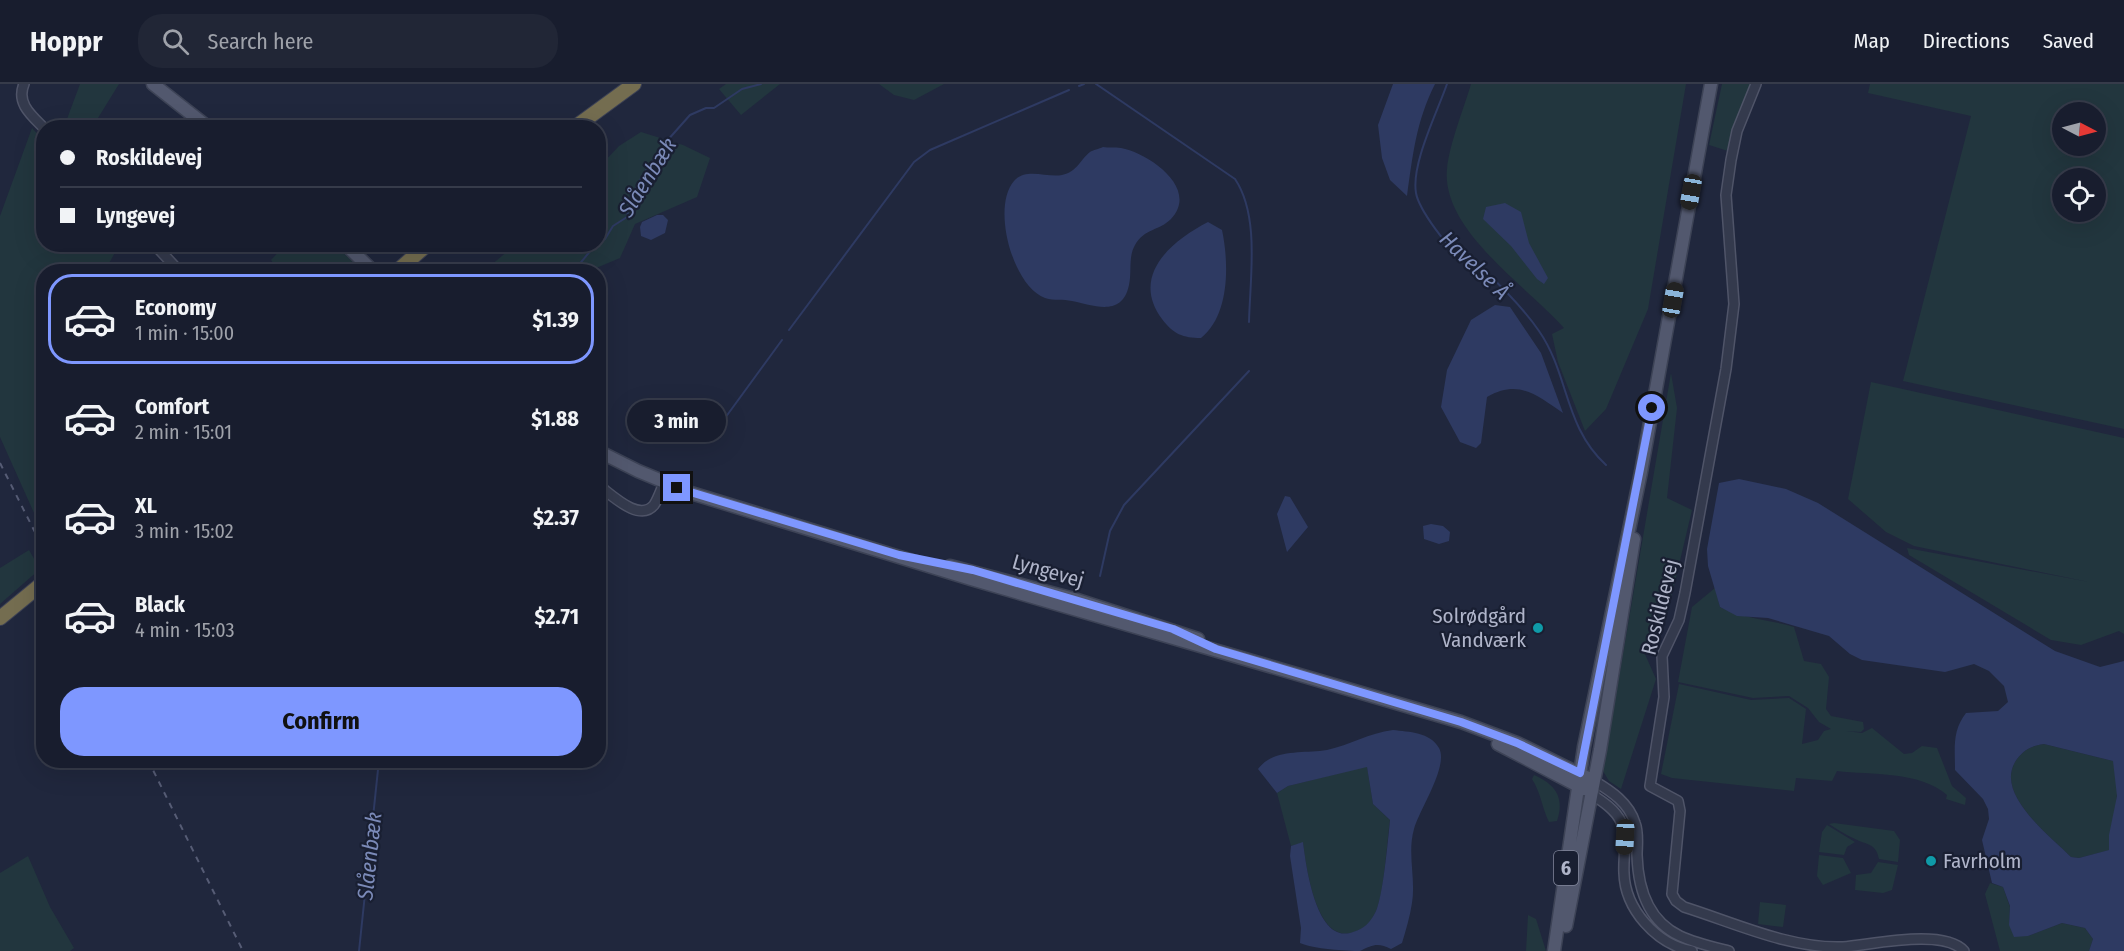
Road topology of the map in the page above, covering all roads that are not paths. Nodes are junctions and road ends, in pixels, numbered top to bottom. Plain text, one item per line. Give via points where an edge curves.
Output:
1 (24, 84) edge
2 (153, 84) edge
3 (634, 84) edge
4 (1709, 84) edge
5 (1756, 84) edge
6 (36, 120) edge
7 (199, 120) edge
8 (585, 120) edge
9 (161, 252) edge
10 (353, 252) edge
11 (418, 252) edge
12 (173, 264) edge
13 (366, 264) edge
14 (404, 264) edge
15 (606, 455) edge
16 (1641, 472) junction
17 (664, 483) junction
18 (606, 491) edge
19 (36, 589) edge
20 (0, 618) edge
21 (1585, 783) junction
22 (1554, 951) edge
23 (1561, 951) edge
24 (1692, 951) edge
25 (1729, 951) edge
26 (1964, 951) edge

1 - 6 street via 21,100
2 - 7 main road
3 - 8 highway
4 - 16 main road, Roskildevej / 6
5 - 26 street, Roskildevej via 1737,131 1726,195 1734,304 1728,353 1685,593 1679,620 1662,657 1664,697 1650,786 1678,801 1672,894 1684,907 1801,944 1844,947 1928,940 1952,944
9 - 12 street
10 - 13 main road
11 - 14 highway
15 - 17 main road, Lyngevej
16 - 21 main road, Roskildevej / 6 via 1608,630
16 - 21 main road, Roskildevej via 1625,599
17 - 18 street via 648,510 629,508
17 - 21 main road, Lyngevej via 1443,718
19 - 20 highway
21 - 22 main road, 6
21 - 23 main road
21 - 24 street via 1623,826 1624,875 1638,915 1667,942
21 - 25 street via 1619,798 1636,824 1640,889 1650,910 1678,936

